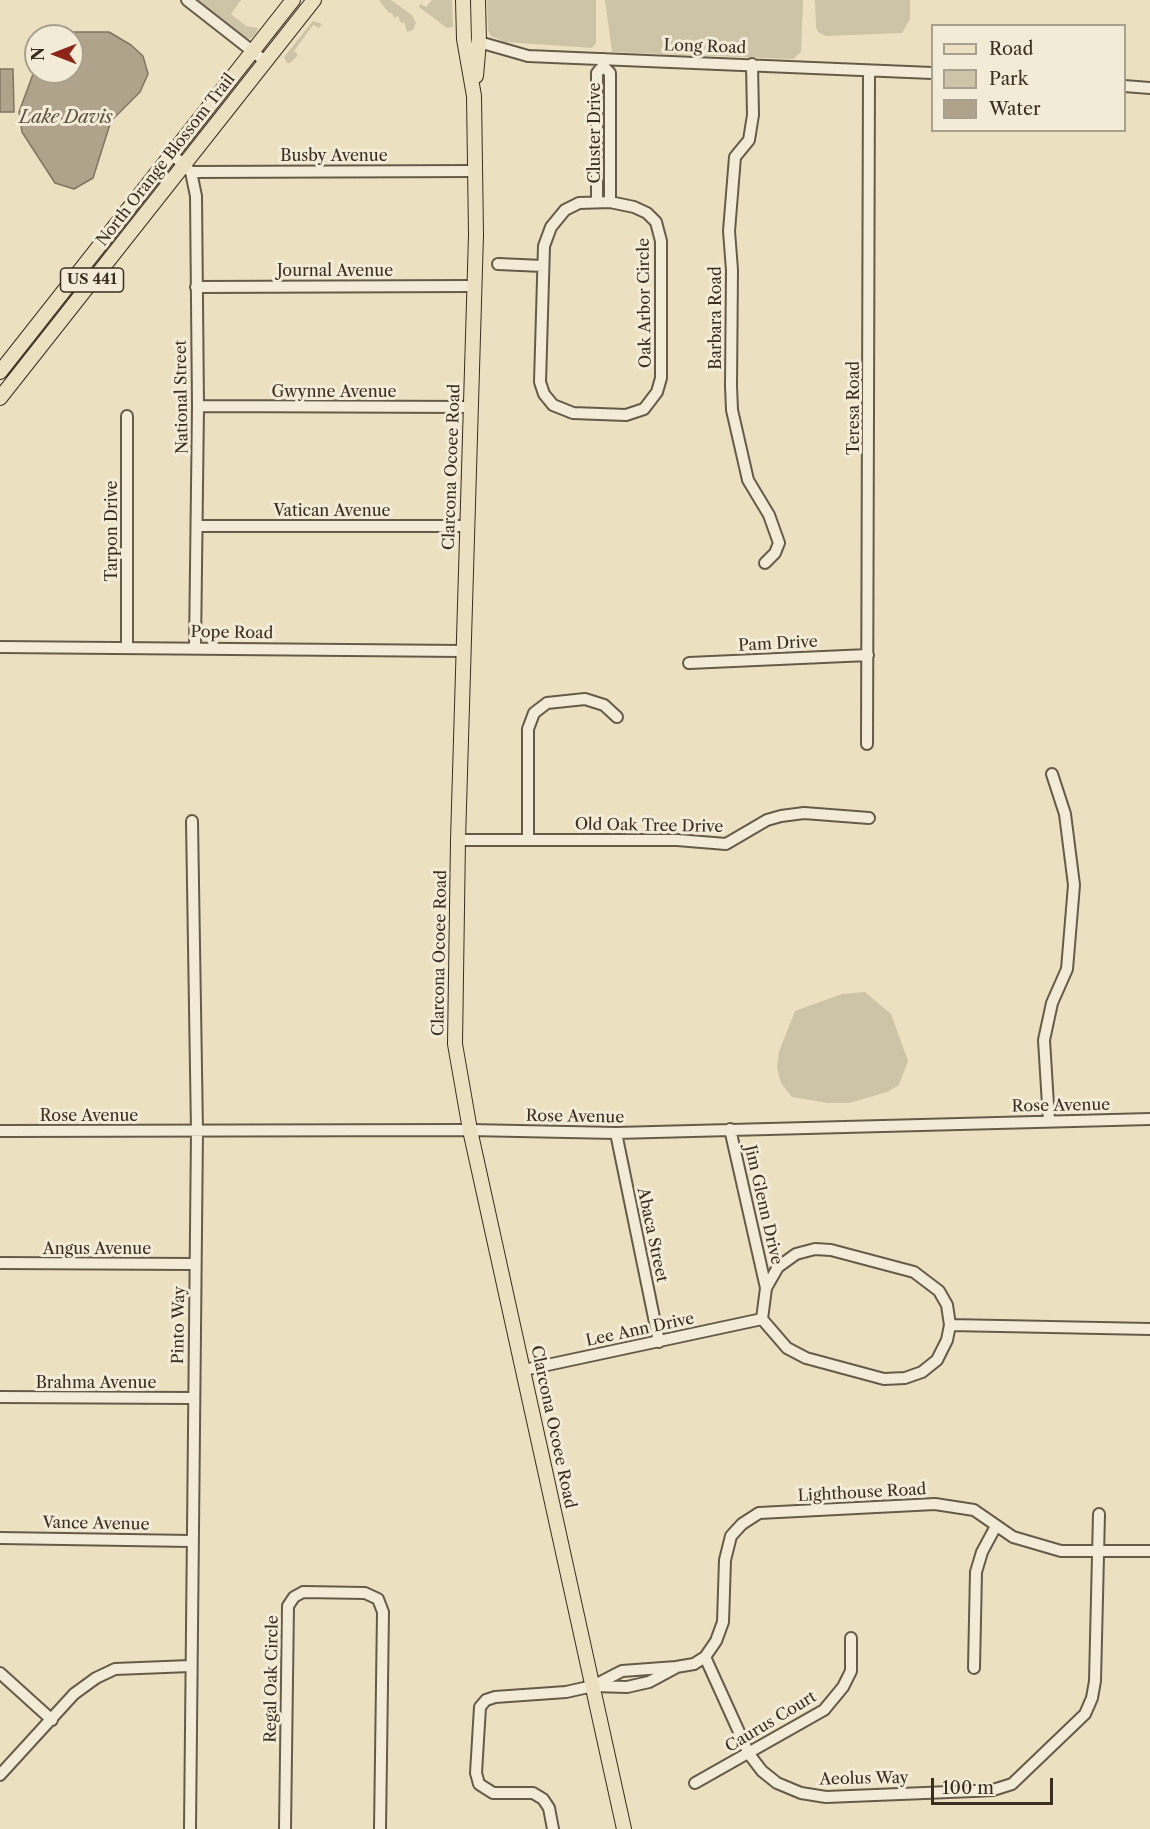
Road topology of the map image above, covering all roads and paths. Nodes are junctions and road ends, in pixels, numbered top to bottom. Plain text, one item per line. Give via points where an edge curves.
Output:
1 (187, 0) edge
2 (293, 0) edge
3 (314, 0) edge
4 (465, 0) edge
5 (478, 0) edge
6 (479, 42) junction
7 (252, 52) junction
8 (265, 61) junction
9 (603, 62) junction
10 (752, 64) junction
11 (869, 71) junction
12 (931, 73) edge
13 (1126, 86) edge
14 (1150, 88) edge
15 (474, 96) junction
16 (172, 154) junction
17 (188, 167) junction
18 (476, 171) junction
19 (597, 202) junction
20 (610, 202) junction
21 (498, 264) dead end
22 (543, 266) junction
23 (474, 286) junction
24 (196, 287) junction
25 (2, 370) edge
26 (14, 379) junction
27 (0, 398) edge
28 (198, 406) junction
29 (470, 407) junction
30 (127, 416) dead end
31 (197, 526) junction
32 (467, 526) junction
33 (765, 563) dead end
34 (0, 647) edge
35 (127, 647) junction
36 (195, 648) junction
37 (463, 651) junction
38 (868, 655) junction
39 (689, 663) dead end
40 (618, 717) dead end
41 (867, 744) dead end
42 (1052, 774) dead end
43 (869, 818) dead end
44 (192, 821) dead end
45 (458, 840) junction
46 (528, 840) junction
47 (1150, 1119) edge
48 (1049, 1121) junction
49 (470, 1130) junction
50 (730, 1130) junction
51 (0, 1131) edge
52 (197, 1131) junction
53 (616, 1133) junction
54 (0, 1263) edge
55 (195, 1264) junction
56 (766, 1288) junction
57 (762, 1319) junction
58 (950, 1326) junction
59 (1150, 1329) edge
60 (659, 1342) junction
61 (524, 1370) junction
62 (0, 1397) edge
63 (193, 1398) junction
64 (1099, 1514) dead end
65 (996, 1526) junction
66 (0, 1538) edge
67 (191, 1541) junction
68 (1150, 1551) edge
69 (1099, 1553) junction
70 (850, 1638) dead end
71 (705, 1657) junction
72 (190, 1666) junction
73 (676, 1667) junction
74 (974, 1668) dead end
75 (0, 1673) edge
76 (592, 1686) junction
77 (52, 1720) junction
78 (749, 1754) junction
79 (0, 1775) edge
80 (695, 1783) dead end
81 (190, 1829) edge
82 (285, 1829) edge
83 (380, 1829) edge
84 (553, 1829) edge
85 (624, 1829) edge

1 - 7 street
2 - 7 main road, North Orange Blossom Trail / US 441
3 - 8 main road, North Orange Blossom Trail / US 441
4 - 6 main road
4 - 15 main road, Clarcona Ocoee Road via 464,39
5 - 6 main road, Clarcona Ocoee Road
6 - 9 street, Long Road via 528,56
6 - 15 main road, Clarcona Ocoee Road
7 - 8 street
7 - 16 main road, North Orange Blossom Trail / US 441
8 - 17 main road, North Orange Blossom Trail / US 441
9 - 10 street, Long Road
9 - 19 street, Cluster Drive via 597,73
9 - 20 street, Cluster Drive via 610,73
10 - 11 street, Long Road
10 - 33 street, Barbara Road via 753,115 748,140 735,157 729,231 731,386 732,410 748,480 769,515 779,543
11 - 12 street, Long Road
11 - 38 street, Teresa Road
13 - 14 street
15 - 18 main road, Clarcona Ocoee Road
16 - 17 street
16 - 25 main road, North Orange Blossom Trail / US 441
17 - 18 street, Busby Avenue
17 - 24 street, National Street via 196,196
17 - 26 main road, North Orange Blossom Trail / US 441
18 - 23 main road, Clarcona Ocoee Road
19 - 20 street, Oak Arbor Circle
19 - 22 street, Oak Arbor Circle via 579,203 564,210 551,227 544,246
20 - 22 street, Oak Arbor Circle via 647,213 656,222 661,241 662,378 657,393 644,409 626,415 573,413 553,405 544,394 539,368
21 - 22 street
23 - 24 street, Journal Avenue
23 - 29 main road, Clarcona Ocoee Road
24 - 28 street, National Street
25 - 26 street
26 - 27 main road, North Orange Blossom Trail / US 441
28 - 29 street, Gwynne Avenue
28 - 31 street, National Street
29 - 32 main road, Clarcona Ocoee Road
30 - 35 street, Tarpon Drive
31 - 32 street, Vatican Avenue
31 - 36 street, National Street
32 - 37 main road, Clarcona Ocoee Road
34 - 35 street, Pope Road
35 - 36 street, Pope Road
36 - 37 street, Pope Road
37 - 45 main road, Clarcona Ocoee Road
38 - 39 street, Pam Drive
38 - 41 street, Teresa Road
40 - 46 street via 604,705 585,699 547,703 534,713 528,729
42 - 48 street via 1065,814 1074,885 1067,969 1052,1003 1044,1040
43 - 46 street, Old Oak Tree Drive via 804,813 781,816 726,844 678,840
44 - 52 street, Pinto Way
45 - 46 street, Old Oak Tree Drive
45 - 49 main road, Clarcona Ocoee Road via 455,1044
47 - 48 street, Rose Avenue
48 - 50 street, Rose Avenue
49 - 52 street, Rose Avenue
49 - 53 street, Rose Avenue
49 - 61 main road, Clarcona Ocoee Road
50 - 53 street, Rose Avenue
50 - 56 street, Jim Glenn Drive
51 - 52 street, Rose Avenue
52 - 55 street, Pinto Way
53 - 60 street, Abaca Street
54 - 55 street, Angus Avenue
55 - 63 street, Pinto Way
56 - 57 street
56 - 58 street via 778,1267 796,1254 831,1250 920,1276 939,1291 947,1305
57 - 58 street via 787,1348 806,1358 884,1379 905,1378 937,1360
57 - 60 street, Lee Ann Drive
58 - 59 street
60 - 61 street, Lee Ann Drive
61 - 76 main road, Clarcona Ocoee Road
62 - 63 street, Brahma Avenue
63 - 67 street, Pinto Way
64 - 69 street, Aeolus Way
65 - 69 street, Lighthouse Road via 1032,1544 1061,1551
65 - 71 street, Lighthouse Road via 974,1510 935,1504 759,1514 731,1536 725,1560 723,1622
65 - 74 street via 976,1572
66 - 67 street, Vance Avenue
67 - 72 street, Pinto Way
68 - 69 street, Lighthouse Road
69 - 78 street, Aeolus Way via 1092,1698 1085,1714 1012,1784 993,1790 826,1797 801,1793 777,1783
70 - 78 street, Caurus Court via 850,1671 831,1702 824,1710
71 - 73 street via 694,1664
71 - 78 street, Aeolus Way
72 - 77 street via 115,1669 74,1694
72 - 81 street, Pinto Way
73 - 76 street via 622,1671
73 - 76 street via 649,1682 627,1687
75 - 77 street
76 - 84 street via 537,1696 495,1697 480,1707 476,1773 479,1784 494,1792 533,1792 549,1808
76 - 85 main road, Clarcona Ocoee Road
77 - 79 street
78 - 80 street, Caurus Court
82 - 83 street, Regal Oak Circle via 288,1606 303,1592 365,1593 378,1599 383,1612

